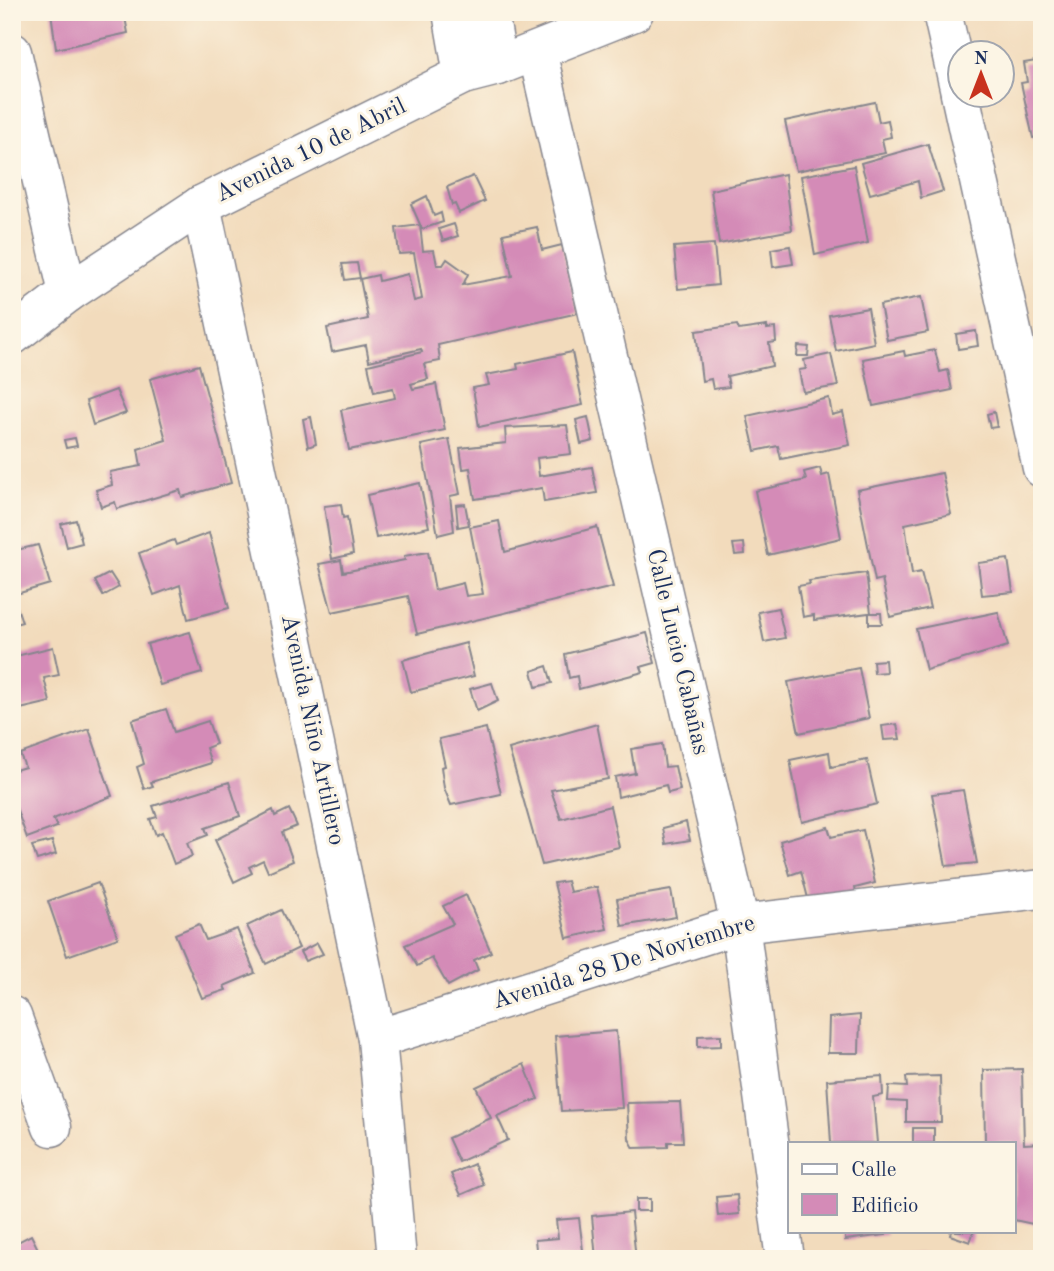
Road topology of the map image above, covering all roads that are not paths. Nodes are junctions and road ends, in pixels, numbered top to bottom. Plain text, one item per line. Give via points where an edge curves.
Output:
1 (452, 12) edge
2 (489, 12) edge
3 (634, 12) edge
4 (942, 12) edge
5 (948, 38) edge
6 (537, 51) junction
7 (12, 52) edge
8 (481, 71) junction
9 (963, 108) edge
10 (201, 205) junction
11 (68, 293) junction
12 (12, 336) edge
13 (1042, 468) edge
14 (1042, 889) edge
15 (740, 924) junction
16 (12, 1016) edge
17 (377, 1039) junction
18 (52, 1127) dead end
19 (397, 1259) edge
20 (785, 1259) edge

1 - 8 street
2 - 8 street
3 - 6 street, Avenida 10 de Abril
4 - 5 street
6 - 8 street, Avenida 10 de Abril
6 - 15 street, Calle Lucio Cabañas
7 - 11 street
8 - 10 street, Avenida 10 de Abril
9 - 13 street
10 - 11 street, Avenida 10 de Abril
10 - 17 street, Avenida Niño Artillero
11 - 12 street, Avenida 10 de Abril
14 - 15 street, Avenida 28 De Noviembre
15 - 17 street, Avenida 28 De Noviembre
15 - 20 street, Calle Lucio Cabañas
16 - 18 street
17 - 19 street, Avenida Niño Artillero

